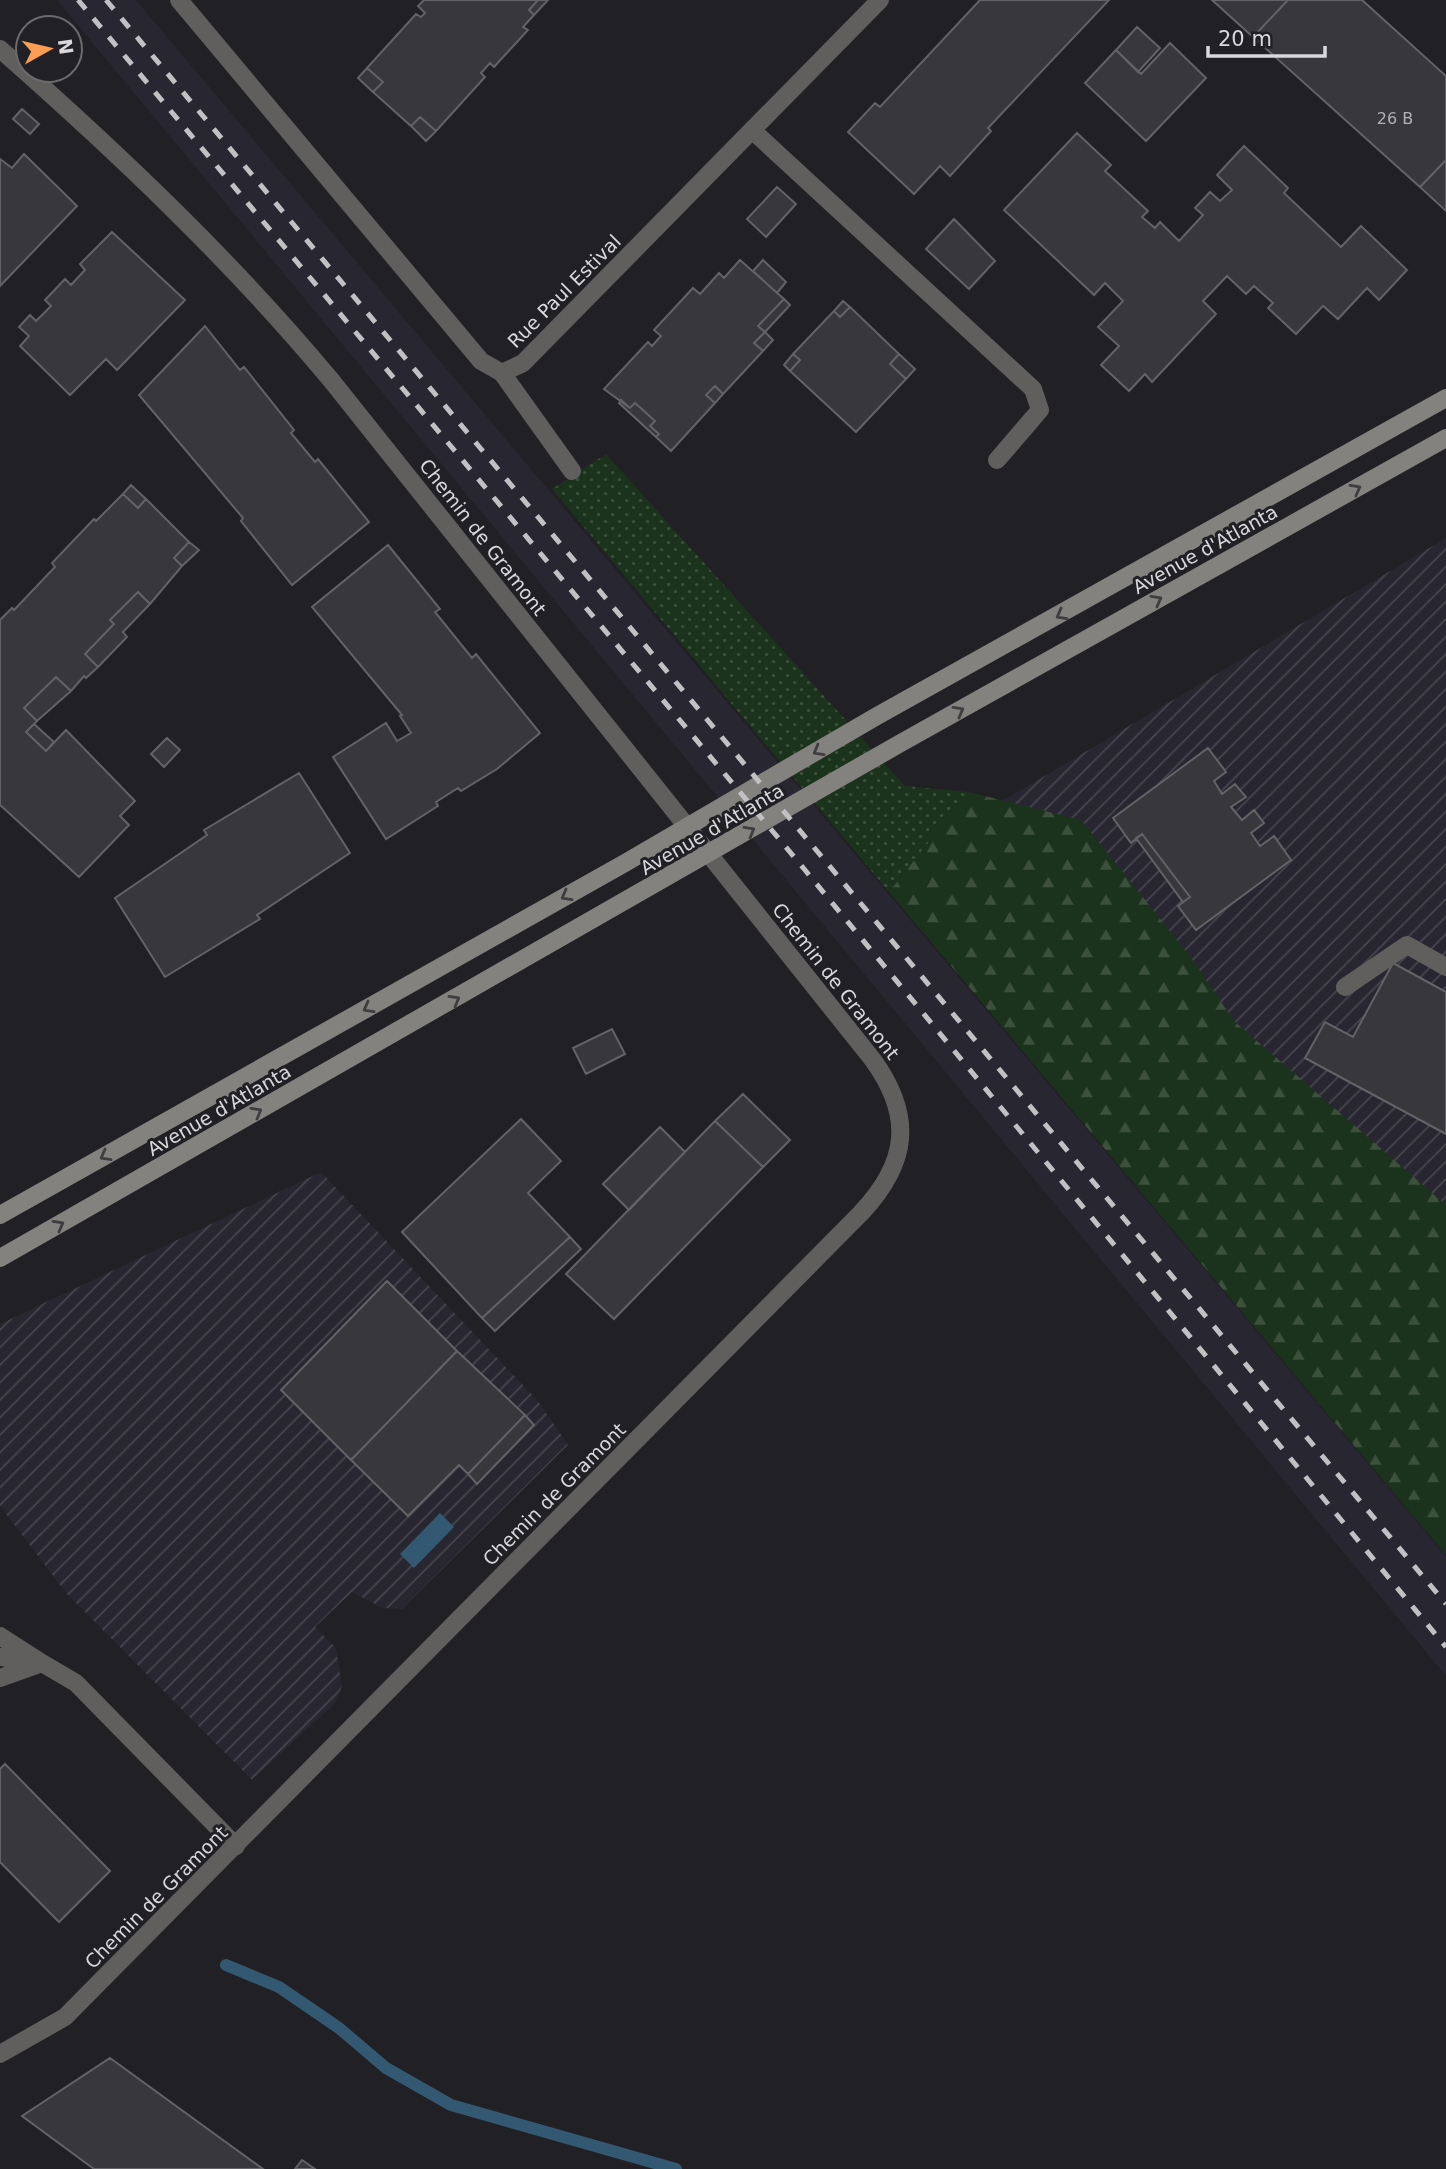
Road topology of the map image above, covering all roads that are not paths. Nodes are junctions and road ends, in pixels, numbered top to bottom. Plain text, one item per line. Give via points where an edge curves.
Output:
1 (178, 0) edge
2 (880, 0) edge
3 (0, 49) edge
4 (753, 131) junction
5 (502, 373) junction
6 (1446, 398) edge
7 (1446, 438) edge
8 (997, 460) dead end
9 (572, 471) dead end
10 (1446, 967) edge
11 (1345, 987) dead end
12 (0, 1215) edge
13 (0, 1258) edge
14 (0, 1636) edge
15 (0, 1657) edge
16 (42, 1664) junction
17 (0, 1678) edge
18 (236, 1846) junction
19 (0, 2054) edge

1 - 5 street, Rue Paul Estival via 481,361
2 - 4 street, Rue Paul Estival
3 - 18 street, Chemin de Gramont via 171,206 296,338 873,1060 889,1082 899,1118 897,1158 880,1193
4 - 5 street, Rue Paul Estival via 523,363
4 - 8 street via 1033,389 1040,410
5 - 9 street
6 -> 12 main road, Avenue d'Atlanta
13 -> 7 main road, Avenue d'Atlanta via 899,744
10 - 11 street via 1407,945
14 - 16 street
15 - 16 street
16 - 17 street
16 - 18 street via 76,1683
18 - 19 street, Chemin de Gramont via 65,2017

